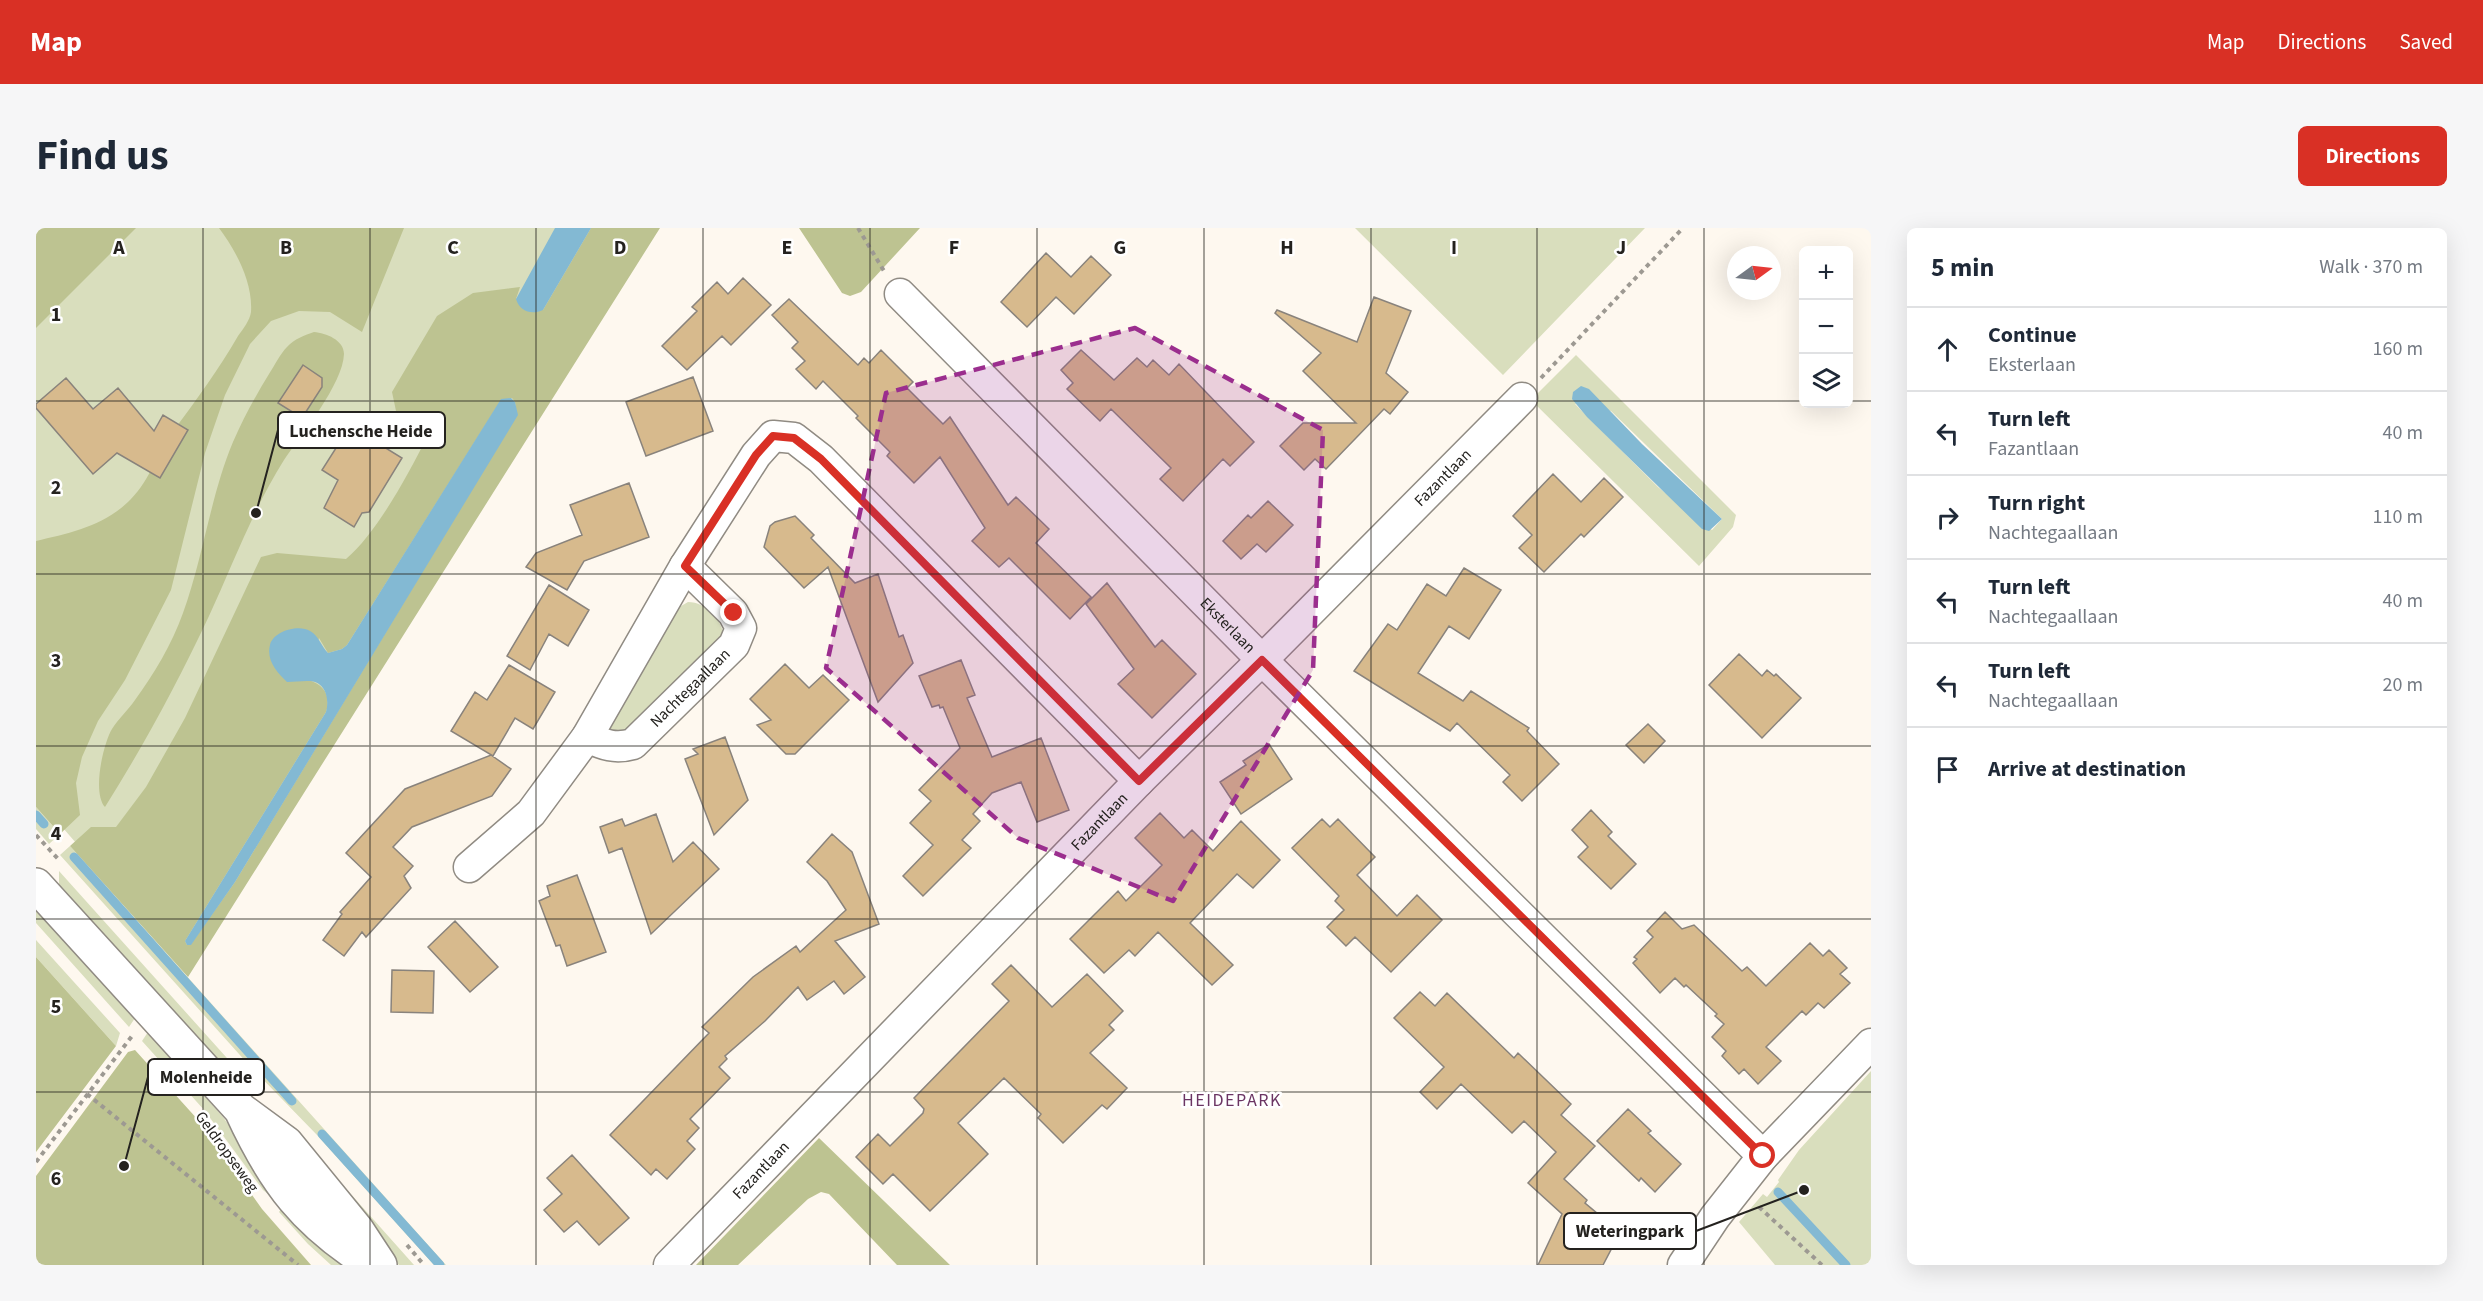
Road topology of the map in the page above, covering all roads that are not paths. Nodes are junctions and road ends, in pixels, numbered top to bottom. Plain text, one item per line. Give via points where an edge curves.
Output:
1 (900, 294) road end
2 (1522, 398) road end
3 (685, 566) junction
4 (1262, 660) junction
5 (587, 737) junction
6 (1139, 781) junction
7 (469, 867) dead end
8 (36, 885) edge
9 (1871, 1044) edge
10 (241, 1110) junction
11 (1763, 1156) junction
12 (373, 1265) edge
13 (380, 1265) edge
14 (669, 1265) edge
15 (1683, 1265) edge

1 - 4 street, Eksterlaan
2 - 4 street, Fazantlaan
3 - 5 street
3 - 5 street, Nachtegaallaan via 734,613 741,628 734,645 633,744 609,747
3 - 6 street via 756,455 773,436 794,438 821,459
4 - 6 street, Fazantlaan
4 - 11 street, Eksterlaan
5 - 7 street via 531,813
6 - 14 street, Fazantlaan
8 - 10 main road, Geldropseweg
9 - 11 street
10 - 12 main road, Geldropseweg via 258,1147 289,1195 331,1237
10 - 13 main road, Geldropseweg via 286,1143 357,1230
11 - 15 street

